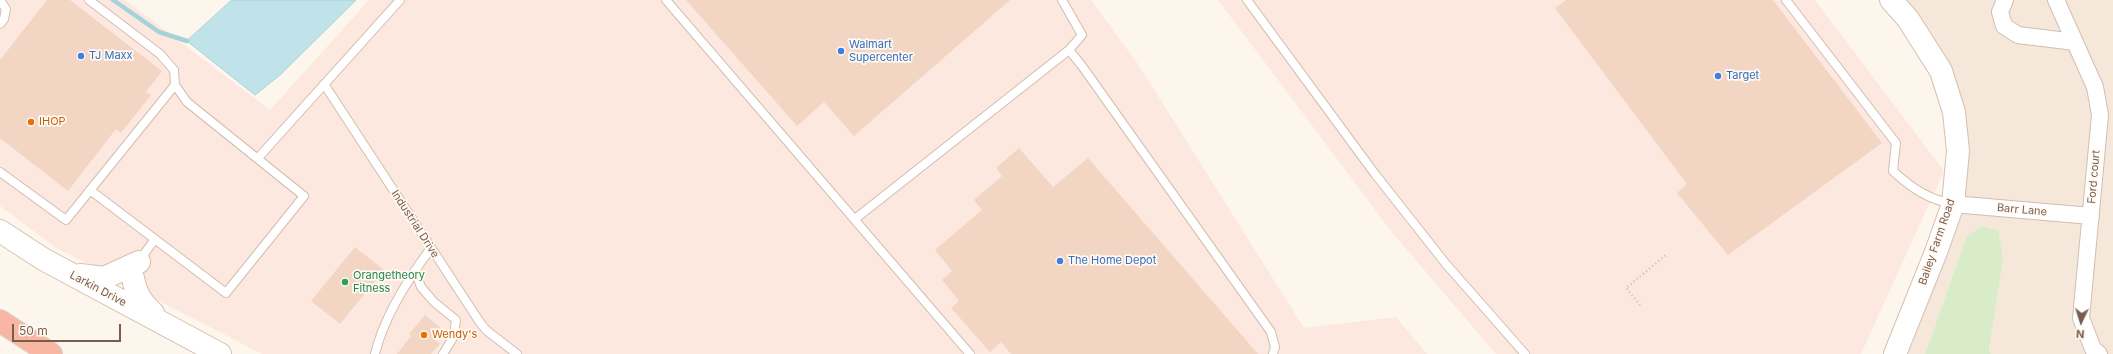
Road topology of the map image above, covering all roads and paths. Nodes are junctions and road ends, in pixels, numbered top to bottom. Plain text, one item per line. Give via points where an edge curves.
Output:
1 (0, 0) edge
2 (89, 0) edge
3 (400, 0) edge
4 (666, 0) edge
5 (1062, 0) edge
6 (1247, 0) edge
7 (1786, 0) edge
8 (1891, 0) edge
9 (2005, 0) edge
10 (2056, 0) edge
11 (0, 24) edge
12 (2075, 42) junction
13 (1069, 50) junction
14 (324, 84) junction
15 (175, 85) junction
16 (258, 158) junction
17 (0, 172) edge
18 (90, 190) junction
19 (1953, 204) junction
20 (2091, 216) junction
21 (855, 219) junction
22 (0, 231) edge
23 (155, 239) junction
24 (431, 248) junction
25 (1667, 254) dead end
26 (136, 270) junction
27 (415, 270) junction
28 (69, 273) junction
29 (103, 291) junction
30 (1640, 305) dead end
31 (0, 322) edge
32 (170, 327) junction
33 (504, 350) edge
34 (51, 354) edge
35 (220, 354) edge
36 (375, 354) edge
37 (443, 354) edge
38 (517, 354) edge
39 (970, 354) edge
40 (1273, 354) edge
41 (1525, 354) edge
42 (1895, 354) edge
43 (2099, 354) edge

1 - 11 lane via 6,8
2 - 15 lane via 160,54 174,70
3 - 14 lane
4 - 21 lane
5 - 13 lane via 1082,35
6 - 41 lane via 1375,174 1446,264
7 - 19 lane via 1896,143 1893,171 1907,184 1941,202
8 - 19 street, Bailey Farm Road via 1908,19 1941,71 1954,112 1958,151
9 - 12 street via 2000,12 2004,26 2018,35
10 - 12 street, Ford court
12 - 20 street, Ford court via 2095,87 2100,115
13 - 21 lane
13 - 40 lane via 1271,332 1275,347
14 - 16 lane
14 - 24 lane, Industrial Drive
15 - 16 lane via 187,102
15 - 18 lane
16 - 23 lane via 304,196 226,293
17 - 18 lane via 66,220
18 - 23 lane
19 - 20 street, Barr Lane
19 - 42 street, Bailey Farm Road
20 - 43 street, Ford court via 2081,318 2094,349
21 - 39 lane
22 - 28 street, Larkin Drive
23 - 26 lane
24 - 27 lane
24 - 33 lane, Industrial Drive via 479,321
25 - 30 path via 1626,288
26 - 28 street via 104,278
26 - 29 street via 124,289 117,294
26 - 32 street via 136,294 142,304
27 - 36 lane via 382,333
27 - 37 lane via 421,288 456,320 454,336
28 - 29 street, Larkin Drive
29 - 32 street, Larkin Drive
31 - 34 highway
32 - 35 street, Larkin Drive
33 - 38 lane, Industrial Drive

